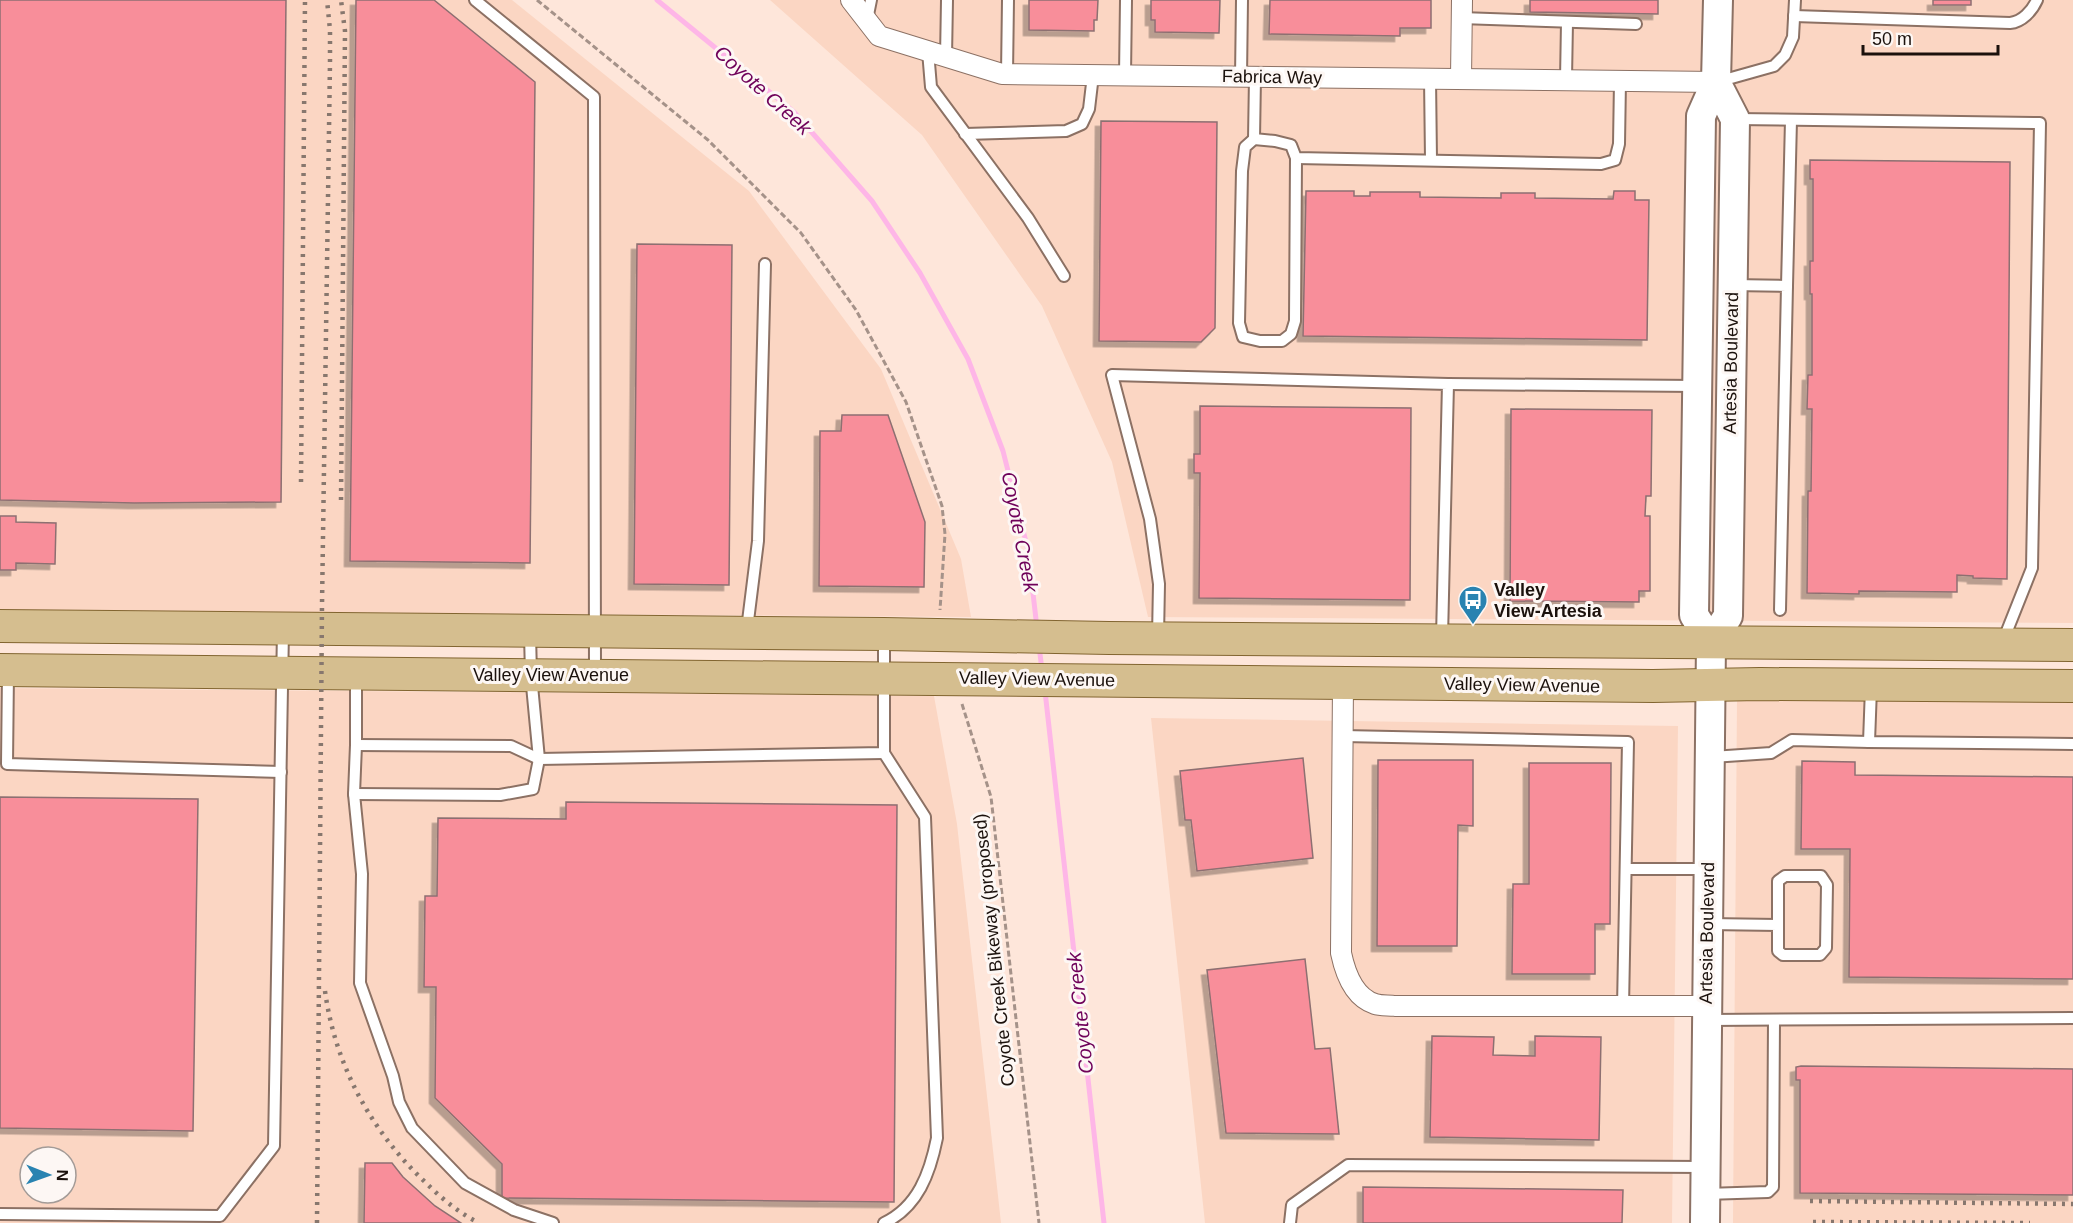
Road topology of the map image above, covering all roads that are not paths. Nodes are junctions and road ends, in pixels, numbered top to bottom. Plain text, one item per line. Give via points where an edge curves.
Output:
1 (475, 0) edge
2 (850, 0) edge
3 (872, 0) edge
4 (947, 0) edge
5 (1008, 0) edge
6 (1126, 0) edge
7 (1242, 0) edge
8 (1718, 0) edge
9 (1795, 0) edge
10 (2037, 0) edge
11 (1462, 9) edge
12 (1794, 16) junction
13 (867, 21) junction
14 (1567, 21) junction
15 (1636, 24) dead end
16 (937, 54) junction
17 (1007, 74) junction
18 (1093, 75) junction
19 (1125, 75) junction
20 (1248, 77) junction
21 (1430, 78) junction
22 (1461, 78) junction
23 (1566, 79) junction
24 (1620, 81) junction
25 (1716, 82) junction
26 (1735, 119) junction
27 (1791, 120) junction
28 (965, 134) junction
29 (1254, 139) junction
30 (1296, 158) junction
31 (1431, 160) junction
32 (765, 264) dead end
33 (1064, 276) dead end
34 (1732, 285) junction
35 (1787, 286) junction
36 (1448, 384) junction
37 (1697, 386) junction
38 (1780, 610) dead end
39 (5, 626) edge
40 (283, 629) junction
41 (530, 631) junction
42 (594, 631) junction
43 (746, 633) junction
44 (884, 634) junction
45 (1158, 639) junction
46 (1442, 640) junction
47 (1711, 642) junction
48 (2002, 645) junction
49 (2073, 645) edge
50 (4, 670) edge
51 (284, 673) junction
52 (356, 674) junction
53 (531, 675) junction
54 (595, 675) junction
55 (885, 678) junction
56 (1343, 683) junction
57 (1710, 685) junction
58 (1871, 685) junction
59 (2073, 686) edge
60 (1343, 736) junction
61 (1869, 742) junction
62 (2073, 744) edge
63 (356, 745) junction
64 (884, 753) junction
65 (1709, 757) junction
66 (539, 759) junction
67 (281, 772) junction
68 (354, 794) junction
69 (1708, 868) junction
70 (1626, 869) junction
71 (1707, 924) junction
72 (1778, 926) junction
73 (1623, 1007) junction
74 (1707, 1013) junction
75 (2073, 1018) edge
76 (1774, 1020) junction
77 (1705, 1180) junction
78 (0, 1214) edge
79 (553, 1223) edge
80 (884, 1223) edge
81 (1290, 1223) edge
82 (1705, 1223) edge

1 - 42 lane via 594,98
2 - 13 street, Fabrica Way
3 - 13 lane
4 - 16 lane
5 - 17 lane
6 - 19 lane
7 - 20 lane
8 - 25 main road, Artesia Boulevard
9 - 12 lane
10 - 12 lane via 2023,18 2010,23
11 - 14 lane
11 - 22 street
12 - 25 lane via 1793,37 1785,55 1774,66
13 - 16 street, Fabrica Way via 879,36
14 - 15 lane
14 - 23 lane
16 - 17 street, Fabrica Way
16 - 28 lane via 931,87
17 - 18 street, Fabrica Way
18 - 19 street, Fabrica Way
18 - 28 lane via 1089,109 1082,124 1066,131
19 - 20 street, Fabrica Way
20 - 21 street, Fabrica Way
20 - 29 lane
21 - 22 street, Fabrica Way
21 - 31 lane
22 - 23 street, Fabrica Way
23 - 24 street, Fabrica Way
24 - 25 street, Fabrica Way
24 - 31 lane via 1615,160 1601,164
25 - 26 main road, Artesia Boulevard
25 - 37 main road, Artesia Boulevard via 1701,116
26 - 27 lane
26 - 34 main road, Artesia Boulevard
27 - 35 lane
27 - 48 lane via 2040,123 2032,568
28 - 33 lane via 1028,218
29 - 30 lane via 1290,146
29 - 30 lane via 1245,147 1242,171 1239,324 1243,337 1282,341 1291,334 1295,321
30 - 31 lane
32 - 43 lane via 758,541
34 - 35 lane
34 - 47 main road, Artesia Boulevard via 1728,616
35 - 38 lane
36 - 37 lane
36 - 45 lane via 1112,375 1150,519 1159,584
36 - 46 lane
37 - 47 main road, Artesia Boulevard via 1694,615
39 - 40 main road
39 - 50 main road
40 - 41 main road
40 - 51 lane
41 - 42 main road
41 - 53 lane
42 - 43 main road
42 - 54 lane
43 - 44 main road
44 - 45 main road
44 - 55 lane
45 - 46 main road
46 - 47 main road
47 - 48 main road
47 - 57 main road, Artesia Boulevard
48 - 49 main road
50 - 51 main road, Valley View Avenue
50 - 67 lane via 7,764
51 - 52 main road, Valley View Avenue
51 - 67 lane
52 - 53 main road, Valley View Avenue
52 - 63 lane
53 - 54 main road, Valley View Avenue
53 - 66 lane
54 - 55 main road, Valley View Avenue
55 - 56 main road, Valley View Avenue
55 - 64 lane
56 - 57 main road, Valley View Avenue
56 - 60 street
57 - 58 main road, Valley View Avenue
57 - 65 main road, Artesia Boulevard
58 - 59 main road, Valley View Avenue
58 - 61 lane
60 - 70 lane via 1628,742
60 - 73 street via 1341,953 1353,986 1374,1004 1395,1006
61 - 62 lane
61 - 65 lane via 1792,740 1771,753
63 - 66 lane via 511,747
63 - 68 lane
64 - 66 lane
64 - 80 lane via 925,817 937,1138 931,1168 920,1190 894,1218
65 - 69 main road, Artesia Boulevard
66 - 68 lane via 532,789 500,795
67 - 78 lane via 274,1146 220,1216
68 - 79 lane via 362,874 360,983 399,1102 412,1128 465,1183 514,1210
69 - 70 lane
69 - 71 main road, Artesia Boulevard
70 - 73 lane
71 - 72 lane
71 - 74 main road, Artesia Boulevard
72 - 72 lane via 1778,881 1785,876 1821,876 1827,885 1826,948 1820,955 1783,955 1778,951
73 - 74 street
74 - 76 lane
74 - 77 main road, Artesia Boulevard
75 - 76 lane
76 - 77 lane via 1773,1186 1768,1192 1757,1194
77 - 81 lane via 1348,1166 1292,1205
77 - 82 main road, Artesia Boulevard

